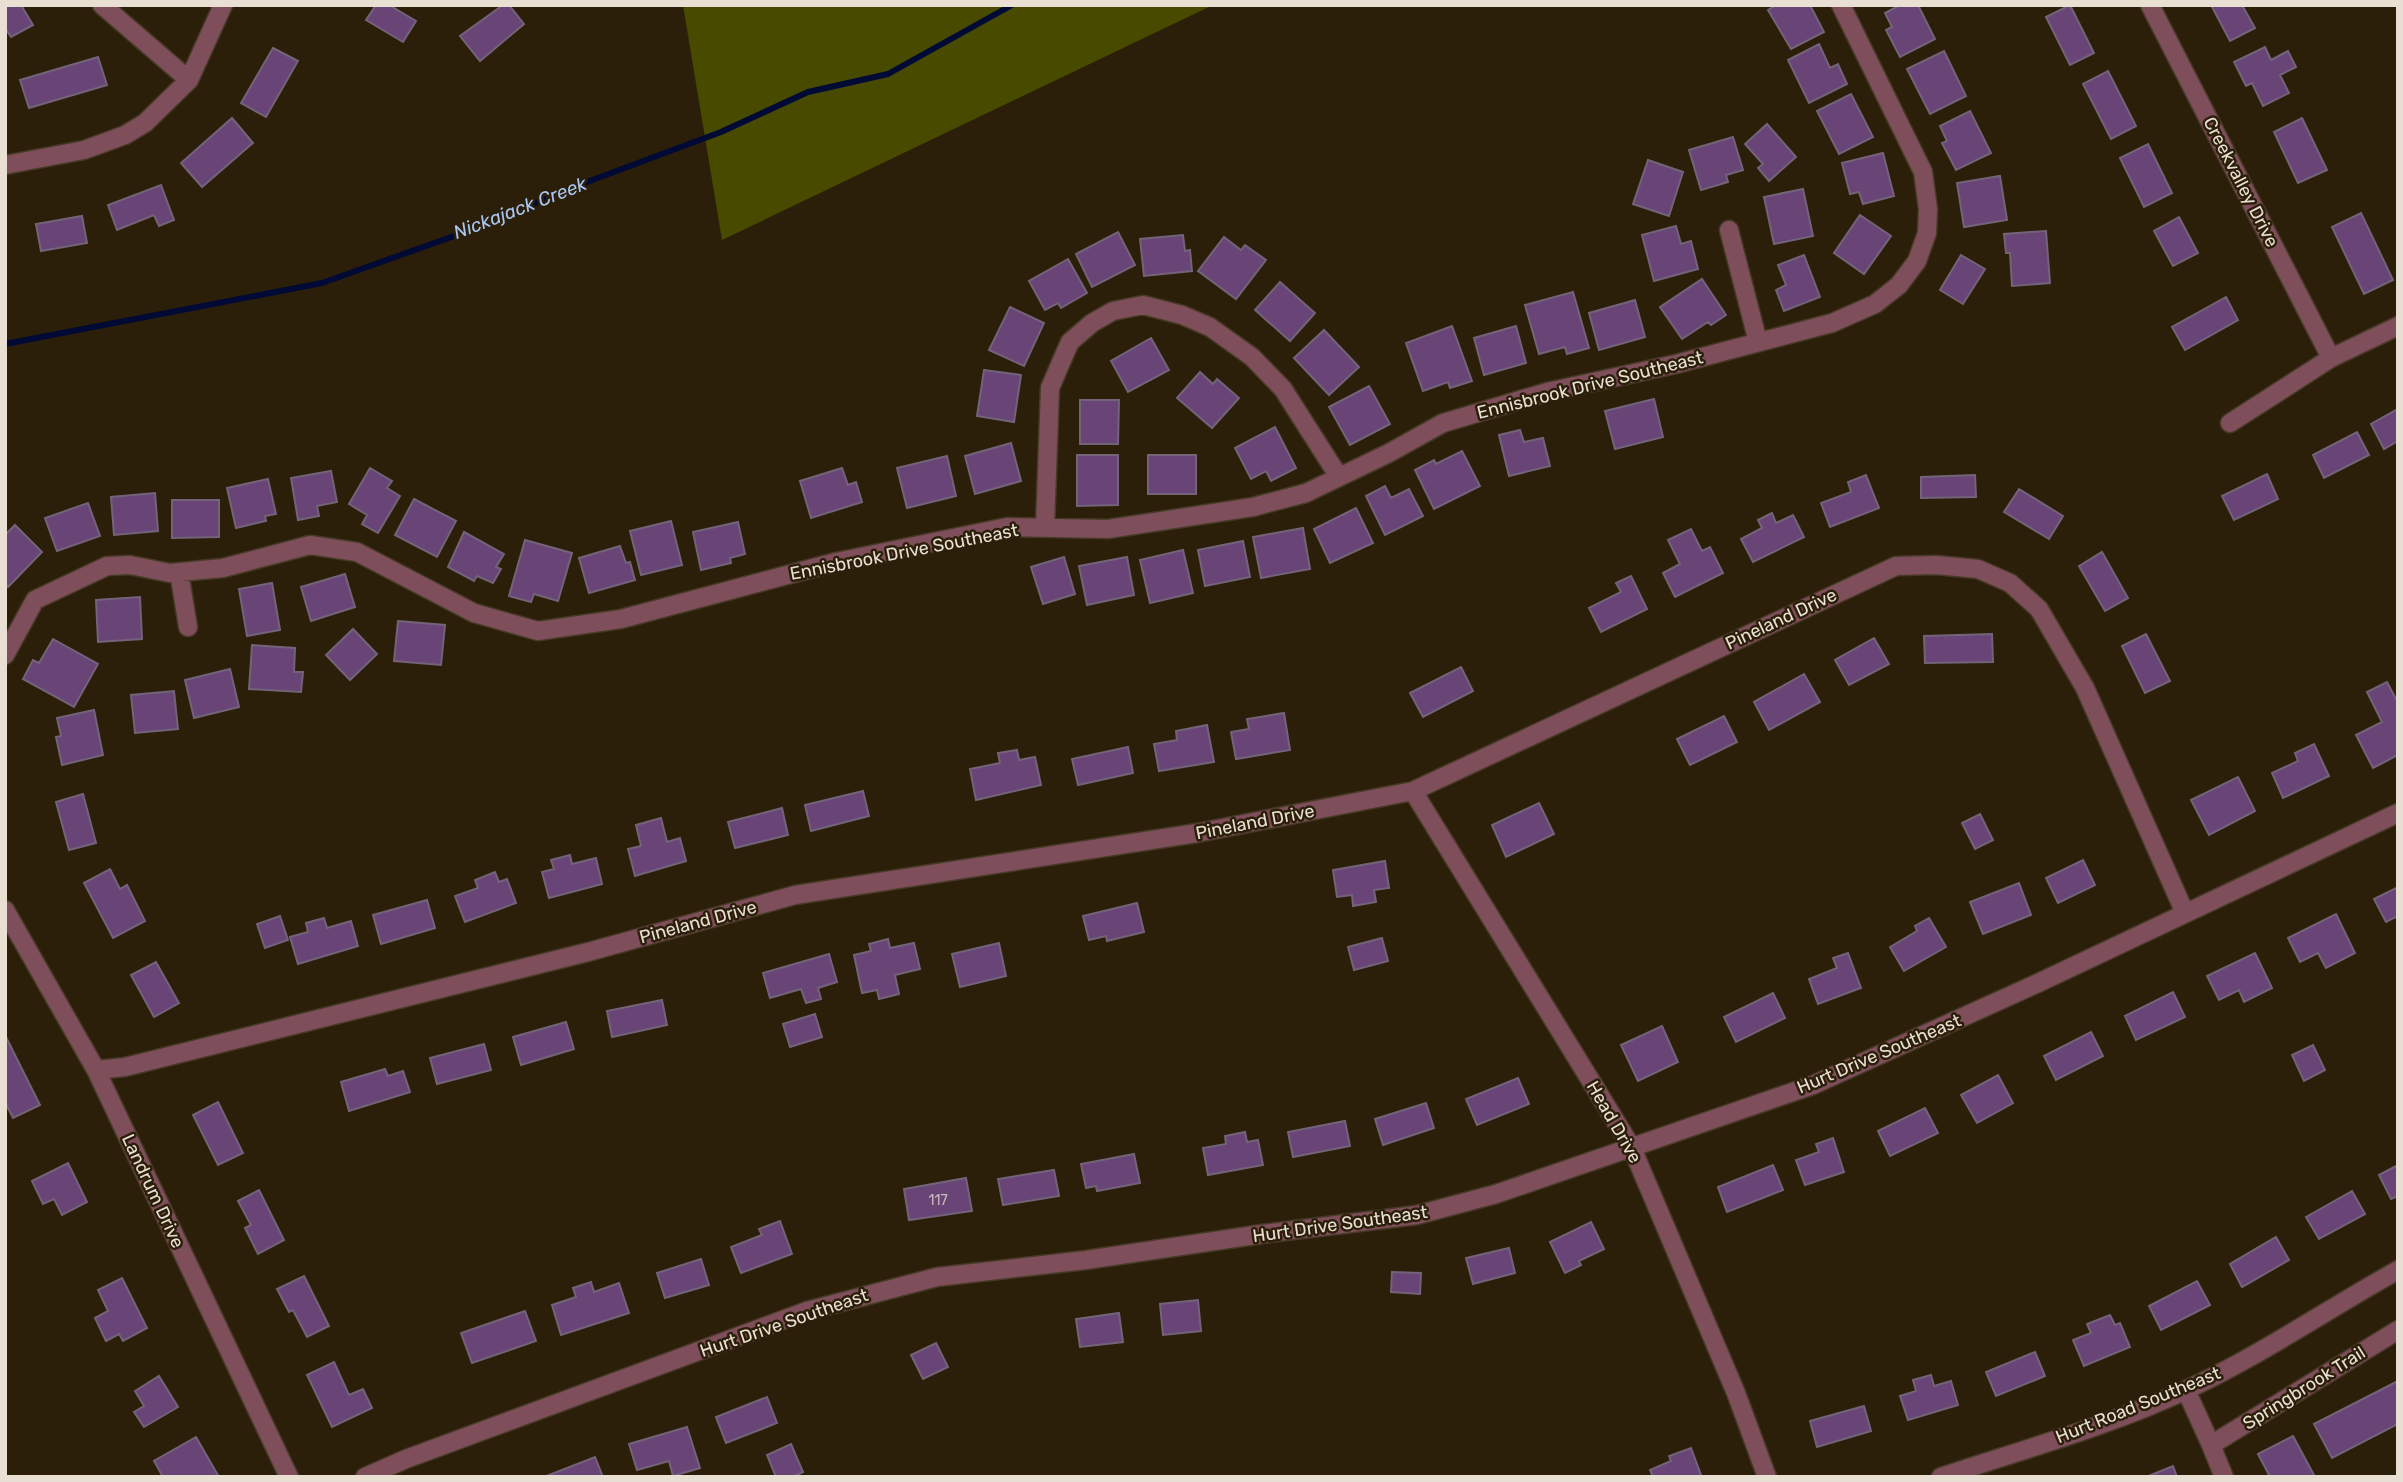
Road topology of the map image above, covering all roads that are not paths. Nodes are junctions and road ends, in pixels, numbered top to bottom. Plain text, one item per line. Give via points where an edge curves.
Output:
1 (102, 5) edge
2 (223, 5) edge
3 (1841, 5) edge
4 (2150, 5) edge
5 (189, 80) junction
6 (5, 165) edge
7 (1729, 230) dead end
8 (2398, 326) edge
9 (1758, 342) junction
10 (2331, 358) junction
11 (2230, 423) dead end
12 (1339, 477) junction
13 (1045, 527) junction
14 (179, 572) junction
15 (188, 627) dead end
16 (5, 655) edge
17 (1413, 790) junction
18 (2398, 813) edge
19 (5, 911) edge
20 (2185, 913) junction
21 (96, 1070) junction
22 (1632, 1148) junction
23 (2398, 1270) edge
24 (2398, 1330) edge
25 (2186, 1390) junction
26 (2211, 1445) junction
27 (289, 1477) edge
28 (365, 1477) edge
29 (1768, 1477) edge
30 (1941, 1477) edge
31 (2224, 1477) edge

1 - 5 street
2 - 5 street
3 - 9 street, Ennisbrook Drive Southeast via 1923,172 1927,233 1917,261 1899,285 1875,304 1832,323
4 - 10 street, Creekvalley Drive
5 - 6 street via 145,123 125,135 83,150
7 - 9 street
8 - 10 street
9 - 12 street, Ennisbrook Drive Southeast via 1547,392 1443,423
10 - 11 street
12 - 13 street, Ennisbrook Drive Southeast via 1306,493 1253,507 1108,529
12 - 13 street via 1283,389 1252,357 1210,327 1143,305 1113,311 1092,323 1070,342 1062,360 1050,388
13 - 14 street, Ennisbrook Drive Southeast via 1007,527 836,562 621,620 538,631 474,613 357,552 310,545 223,568
14 - 15 street
14 - 16 street, Ennisbrook Drive Southeast via 130,565 107,566 85,574 35,600
17 - 20 street, Pineland Drive via 1896,566 1978,569 2011,583 2039,609 2085,688
17 - 21 street, Pineland Drive via 1197,833 795,895 588,953 138,1064
17 - 22 street, Head Drive
18 - 20 street, Hurt Drive Southeast
19 - 21 street, Landrum Drive
20 - 22 street, Hurt Drive Southeast via 1813,1084
21 - 27 street, Landrum Drive
22 - 28 street, Hurt Drive Southeast via 1417,1215 937,1277 852,1297
22 - 29 street, Head Drive
23 - 25 street, Hurt Road Southeast
24 - 26 street, Springbrook Trail
25 - 26 street
25 - 30 street, Hurt Road Southeast
26 - 31 street

